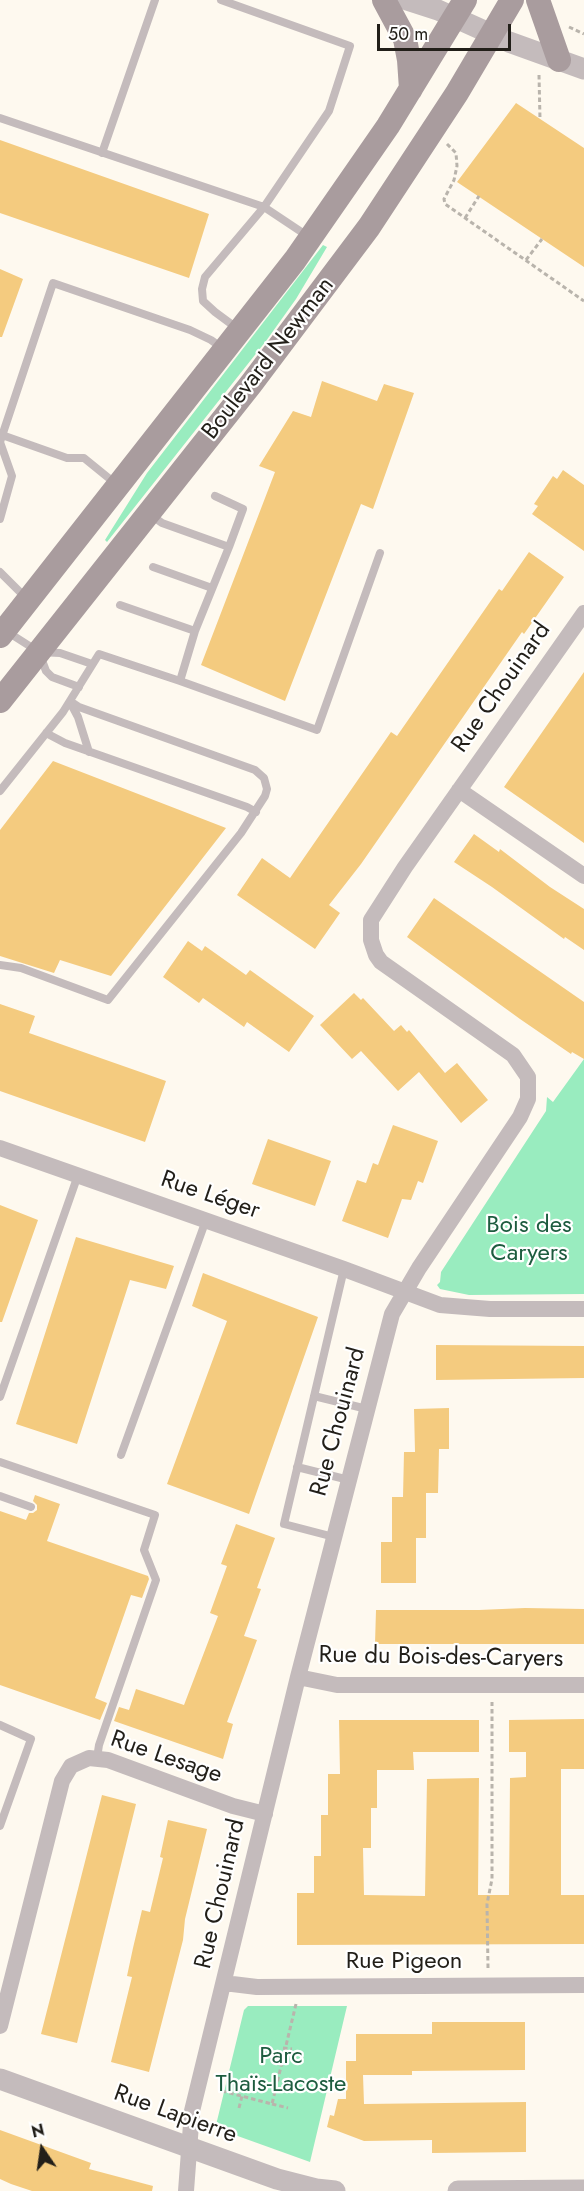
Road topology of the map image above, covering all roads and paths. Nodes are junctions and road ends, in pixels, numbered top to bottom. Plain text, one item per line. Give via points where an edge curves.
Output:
1 (155, 0) edge
2 (221, 0) edge
3 (384, 0) edge
4 (407, 0) edge
5 (512, 0) edge
6 (538, 0) edge
7 (460, 9) edge
8 (492, 34) junction
9 (559, 60) junction
10 (584, 69) edge
11 (539, 75) dead end
12 (411, 89) junction
13 (0, 118) edge
14 (540, 119) dead end
15 (446, 142) dead end
16 (102, 153) junction
17 (479, 196) dead end
18 (264, 207) junction
19 (465, 218) junction
20 (311, 238) junction
21 (542, 238) dead end
22 (526, 260) junction
23 (584, 301) edge
24 (240, 331) junction
25 (225, 351) junction
26 (2, 435) junction
27 (119, 486) junction
28 (215, 496) dead end
29 (148, 513) junction
30 (0, 519) edge
31 (229, 548) junction
32 (380, 553) dead end
33 (153, 567) dead end
34 (0, 572) edge
35 (212, 588) junction
36 (29, 600) junction
37 (120, 605) dead end
38 (584, 613) edge
39 (2, 631) edge
40 (195, 631) junction
41 (39, 652) junction
42 (92, 664) junction
43 (180, 681) junction
44 (79, 687) junction
45 (0, 701) edge
46 (70, 701) junction
47 (46, 733) junction
48 (88, 752) junction
49 (459, 790) junction
50 (0, 791) edge
51 (256, 812) junction
52 (584, 876) edge
53 (0, 965) edge
54 (0, 1148) edge
55 (78, 1175) junction
56 (206, 1220) junction
57 (344, 1269) junction
58 (404, 1291) junction
59 (584, 1309) edge
60 (314, 1396) junction
61 (0, 1397) edge
62 (367, 1409) junction
63 (121, 1455) dead end
64 (0, 1462) edge
65 (297, 1467) junction
66 (349, 1480) junction
67 (0, 1496) edge
68 (31, 1507) dead end
69 (334, 1537) junction
70 (298, 1677) junction
71 (584, 1685) edge
72 (492, 1701) dead end
73 (0, 1725) edge
74 (97, 1758) junction
75 (265, 1814) junction
76 (0, 1826) edge
77 (488, 1970) dead end
78 (224, 1983) junction
79 (584, 1985) edge
80 (296, 2004) dead end
81 (0, 2026) edge
82 (284, 2048) junction
83 (292, 2049) dead end
84 (0, 2079) edge
85 (222, 2091) dead end
86 (242, 2096) junction
87 (272, 2104) junction
88 (238, 2108) dead end
89 (288, 2108) dead end
90 (189, 2146) junction
91 (584, 2190) edge
92 (186, 2191) edge
93 (335, 2191) edge
94 (458, 2191) edge
95 (495, 2191) edge

1 - 16 lane
2 - 18 lane via 350,46 329,111
3 - 12 main road via 405,39
4 - 7 street
5 - 8 main road, Boulevard Newman
6 - 9 main road
7 - 8 street
7 - 12 main road, Boulevard Newman
8 - 9 street
8 - 29 main road, Boulevard Newman via 369,227
9 - 10 street
11 - 14 path
12 - 20 main road, Boulevard Newman
13 - 16 lane
15 - 19 path via 456,153 457,166 445,204
16 - 18 lane
17 - 19 path
18 - 20 lane
18 - 24 lane via 205,277 202,289 206,305
19 - 22 path
20 - 24 main road, Boulevard Newman
21 - 22 path
22 - 23 path
24 - 25 main road, Boulevard Newman
25 - 26 lane via 196,332 53,283
25 - 27 main road, Boulevard Newman
26 - 27 lane via 67,458 84,458
26 - 30 lane via 0,442 12,477
27 - 36 main road, Boulevard Newman
28 - 31 lane via 243,509
29 - 31 lane via 162,523
29 - 41 main road, Boulevard Newman
31 - 35 lane
32 - 43 lane via 317,730
33 - 35 lane
34 - 36 lane
35 - 40 lane
36 - 39 main road, Boulevard Newman
37 - 40 lane
38 - 49 street, Rue Chouinard
39 - 41 lane
40 - 43 lane
41 - 42 lane via 60,653
41 - 44 lane via 52,677
41 - 45 main road, Boulevard Newman
42 - 43 lane via 99,654
42 - 44 lane
44 - 46 lane
46 - 47 lane
46 - 48 lane
46 - 51 lane via 255,770 264,778 267,789
47 - 48 lane
47 - 50 lane
48 - 51 lane
49 - 52 street, Rue Chouinard
49 - 58 street, Rue Chouinard via 374,916 370,940 387,967 513,1055 526,1073 529,1093 520,1117
51 - 53 lane via 108,1000 21,968
54 - 55 street, Rue Léger
55 - 56 street, Rue Léger
55 - 61 lane
56 - 57 street, Rue Léger
56 - 63 lane
57 - 58 street, Rue Léger
57 - 60 lane
58 - 59 street via 440,1305 461,1308
58 - 62 street, Rue Chouinard via 392,1314
60 - 62 lane
60 - 65 lane
62 - 66 street, Rue Chouinard
64 - 74 lane via 155,1515 144,1550 156,1580
65 - 66 lane
65 - 69 lane via 284,1524
66 - 69 street, Rue Chouinard
67 - 68 lane
69 - 70 street, Rue Chouinard
70 - 71 street, Rue du Bois-des-Caryers via 346,1685
70 - 75 street, Rue Chouinard
72 - 77 path
73 - 76 lane via 31,1739
74 - 75 street, Rue Lesage
74 - 81 street, Rue Lesage via 71,1766 62,1781
75 - 78 street, Rue Chouinard
78 - 79 street, Rue Pigeon via 257,1987
78 - 90 street, Rue Chouinard via 192,2111
80 - 82 path
82 - 83 path
82 - 87 path
84 - 90 street, Rue Lapierre
85 - 86 path
86 - 87 path
86 - 88 path
87 - 89 path
90 - 92 street, Rue Chouinard
90 - 93 street, Rue Lapierre via 277,2179
91 - 95 street
94 - 95 street

